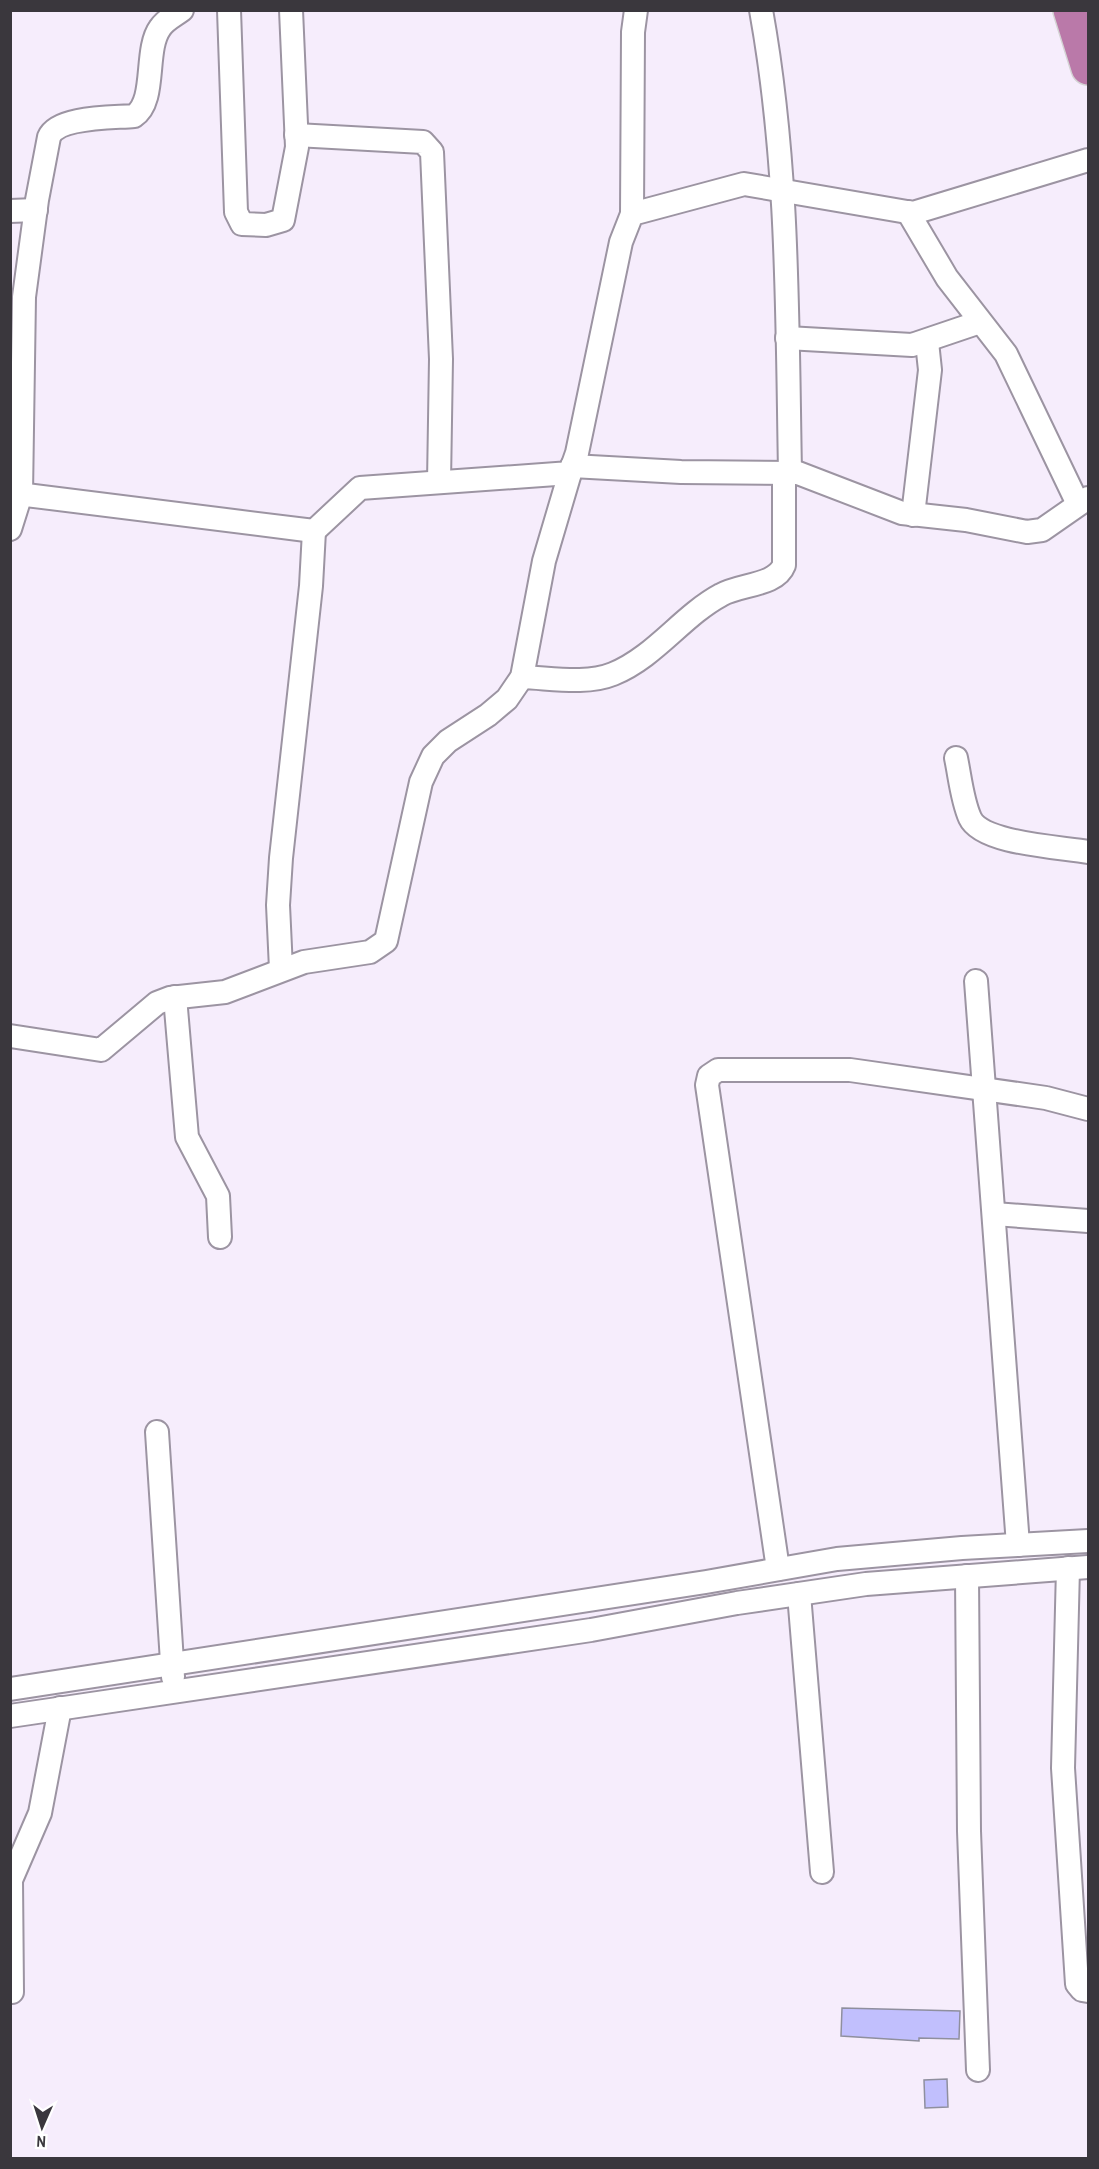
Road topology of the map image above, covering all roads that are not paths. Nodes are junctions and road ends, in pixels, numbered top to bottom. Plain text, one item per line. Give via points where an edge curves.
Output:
1 (182, 10) edge
2 (229, 10) edge
3 (291, 10) edge
4 (636, 10) edge
5 (760, 10) edge
6 (1070, 10) edge
7 (1089, 68) edge
8 (296, 135) junction
9 (1089, 160) edge
10 (784, 190) junction
11 (36, 210) junction
12 (10, 211) edge
13 (908, 212) junction
14 (632, 214) junction
15 (980, 322) junction
16 (787, 338) junction
17 (927, 342) junction
18 (571, 470) junction
19 (787, 472) junction
20 (439, 482) junction
21 (16, 493) edge
22 (1083, 501) edge
23 (914, 514) junction
24 (10, 530) edge
25 (314, 531) junction
26 (522, 677) junction
27 (956, 758) dead end
28 (1089, 852) edge
29 (281, 969) junction
30 (976, 981) dead end
31 (175, 997) junction
32 (10, 1036) edge
33 (984, 1091) junction
34 (1089, 1109) edge
35 (994, 1214) junction
36 (1089, 1221) edge
37 (220, 1237) dead end
38 (157, 1432) dead end
39 (1089, 1541) edge
40 (1018, 1545) junction
41 (1078, 1567) edge
42 (778, 1569) junction
43 (967, 1576) junction
44 (799, 1594) junction
45 (330, 1638) junction
46 (172, 1662) junction
47 (334, 1667) junction
48 (10, 1689) edge
49 (175, 1690) junction
50 (60, 1708) junction
51 (10, 1716) edge
52 (822, 1872) dead end
53 (1089, 1991) edge
54 (12, 1992) dead end
55 (978, 2070) dead end

1 - 11 street via 164,22 154,38 144,102 138,113 66,123 52,131
2 - 8 street via 236,212 242,224 266,225 283,220 295,165
3 - 8 street
4 - 14 street
5 - 10 street via 774,81
6 - 7 highway
8 - 20 street via 423,142 432,152 441,359
9 - 13 street
10 - 13 street
10 - 14 street via 744,184
10 - 16 street
11 - 12 street
11 - 21 street via 24,297
13 - 15 street via 936,261
14 - 18 street via 621,242
15 - 17 street
15 - 22 street via 1012,365
16 - 17 street via 898,345
16 - 19 street
17 - 23 street via 930,370
18 - 19 street
18 - 20 street
18 - 26 street via 544,561
19 - 23 street via 807,474 896,511
19 - 26 street via 781,574 721,595 613,674 579,679
20 - 25 street via 360,488
21 - 24 street
21 - 25 street
22 - 23 street via 1035,532
25 - 29 street via 280,869
26 - 29 street via 507,699 433,756 421,782 386,941 370,952
27 - 28 street via 970,818 976,828 1000,838
29 - 31 street via 225,992
30 - 33 street
31 - 32 street via 157,1003 101,1050
31 - 37 street via 187,1137 218,1196
33 - 34 street via 1046,1098
33 - 35 street
33 - 42 street via 850,1070 718,1071 709,1076 707,1084
35 - 36 street
35 - 40 street
38 - 46 street
39 - 40 street
40 - 42 street via 837,1559
41 - 43 street
41 - 53 street via 1063,1768 1077,1984
42 - 45 street
43 - 44 street
43 - 55 street via 969,1831
44 - 47 street via 591,1630
44 - 52 street
45 - 46 street
45 - 47 street
46 - 48 street
46 - 49 street
47 - 49 street
49 - 50 street
50 - 51 street
50 - 54 street via 40,1813 11,1880

